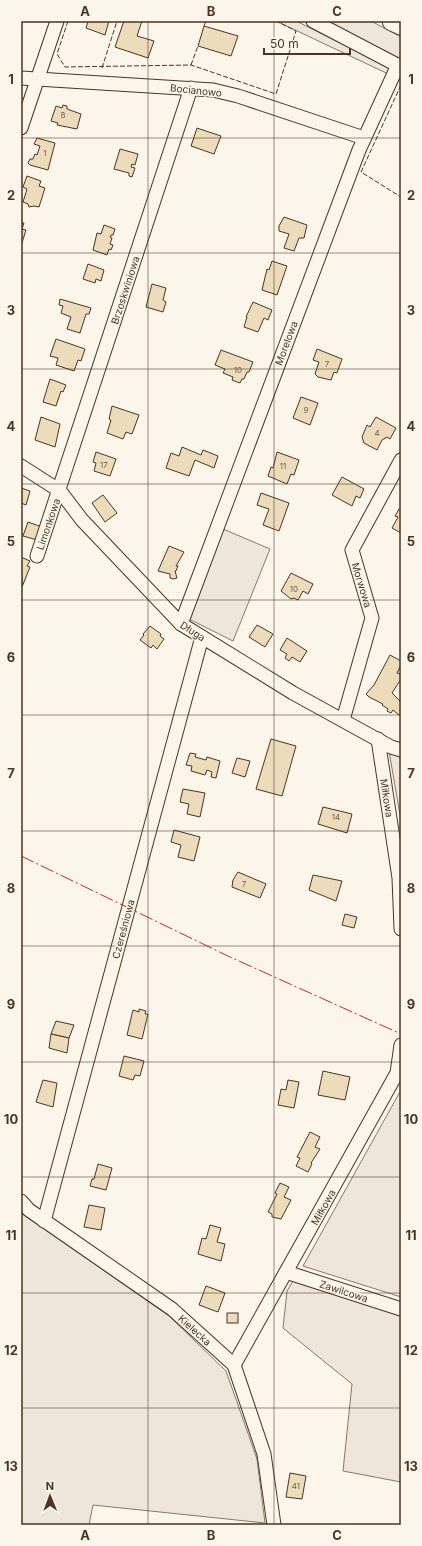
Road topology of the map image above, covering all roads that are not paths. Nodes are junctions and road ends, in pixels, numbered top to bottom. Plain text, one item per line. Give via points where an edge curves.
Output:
1 (57, 21) edge
2 (313, 21) edge
3 (392, 21) edge
4 (401, 25) edge
5 (400, 66) edge
6 (21, 78) edge
7 (37, 79) junction
8 (190, 88) junction
9 (21, 128) edge
10 (364, 138) junction
11 (401, 460) edge
12 (21, 466) edge
13 (60, 491) junction
14 (37, 556) dead end
15 (181, 624) junction
16 (202, 637) junction
17 (343, 720) junction
18 (378, 739) junction
19 (401, 750) edge
20 (401, 929) edge
21 (401, 1045) edge
22 (21, 1201) edge
23 (44, 1220) junction
24 (286, 1272) junction
25 (401, 1309) edge
26 (234, 1365) junction
27 (274, 1525) edge

1 - 7 street
2 - 5 street
3 - 4 highway
5 - 10 street, Morelowa
6 - 7 street, Bocianowo
7 - 8 street, Bocianowo
7 - 9 street
8 - 10 street, Bocianowo via 238,96
8 - 13 street, Brzoskwiniowa
10 - 15 street, Morelowa
11 - 17 street, Morwowa via 352,550 372,618
12 - 13 street, Długa
13 - 14 street, Limonkowa
13 - 15 street, Długa via 82,520
15 - 16 street, Długa
16 - 17 street, Długa via 293,693
16 - 23 street, Czereśniowa
17 - 18 street, Długa
18 - 19 street, Długa
18 - 20 street, Miłkowa via 399,878
21 - 24 street, Miłkowa via 398,1073
22 - 23 street, Kielecka
23 - 26 street, Kielecka via 172,1309
24 - 25 street, Zawilcowa
24 - 26 street, Miłkowa
26 - 27 street, Kielecka via 264,1454

